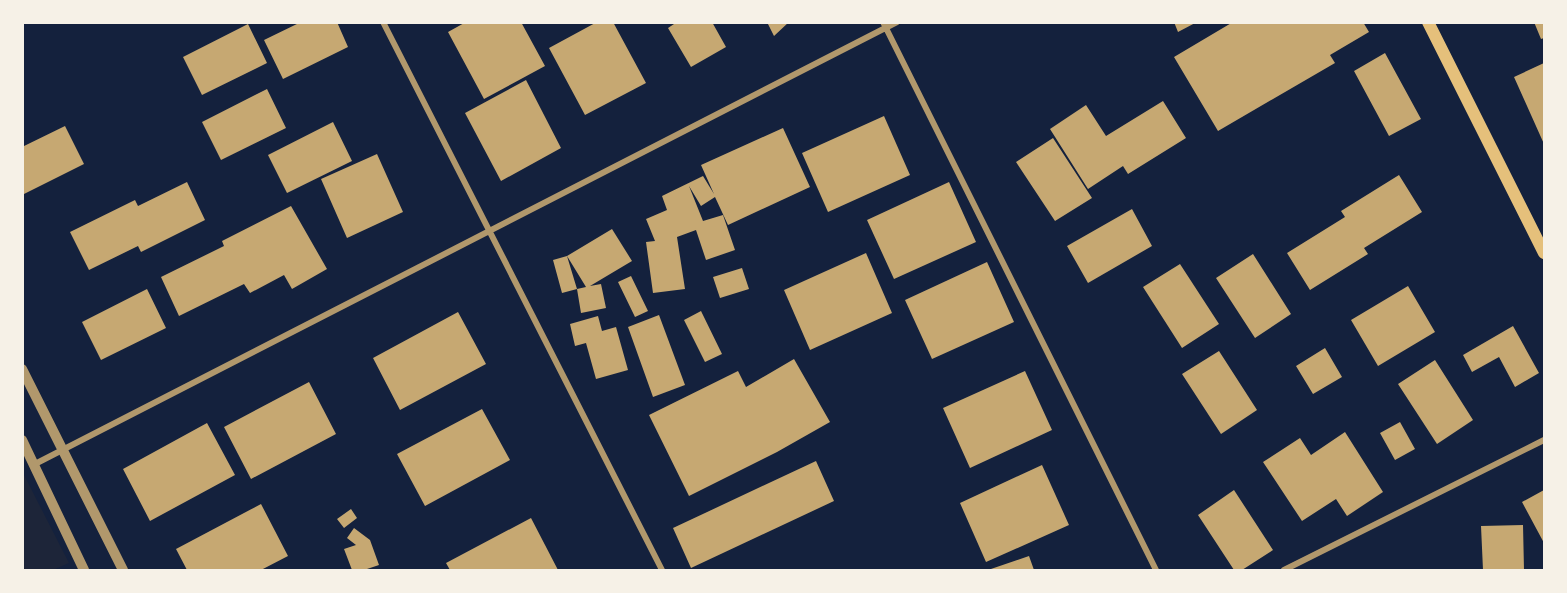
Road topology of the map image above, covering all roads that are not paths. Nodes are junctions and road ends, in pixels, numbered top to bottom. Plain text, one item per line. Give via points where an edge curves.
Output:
1 (383, 22) edge
2 (897, 22) edge
3 (1428, 22) edge
4 (884, 25) edge
5 (489, 230) junction
6 (1545, 253) edge
7 (22, 369) edge
8 (22, 440) edge
9 (1545, 441) edge
10 (63, 451) junction
11 (35, 465) junction
12 (84, 570) edge
13 (123, 570) edge
14 (662, 570) edge
15 (1156, 570) edge
16 (1284, 570) edge

1 - 5 street
2 - 4 street
3 - 6 main road
4 - 5 street
4 - 15 street
5 - 10 street
5 - 14 street
7 - 10 street
8 - 11 street
9 - 16 street
10 - 11 street
10 - 13 street
11 - 12 street

